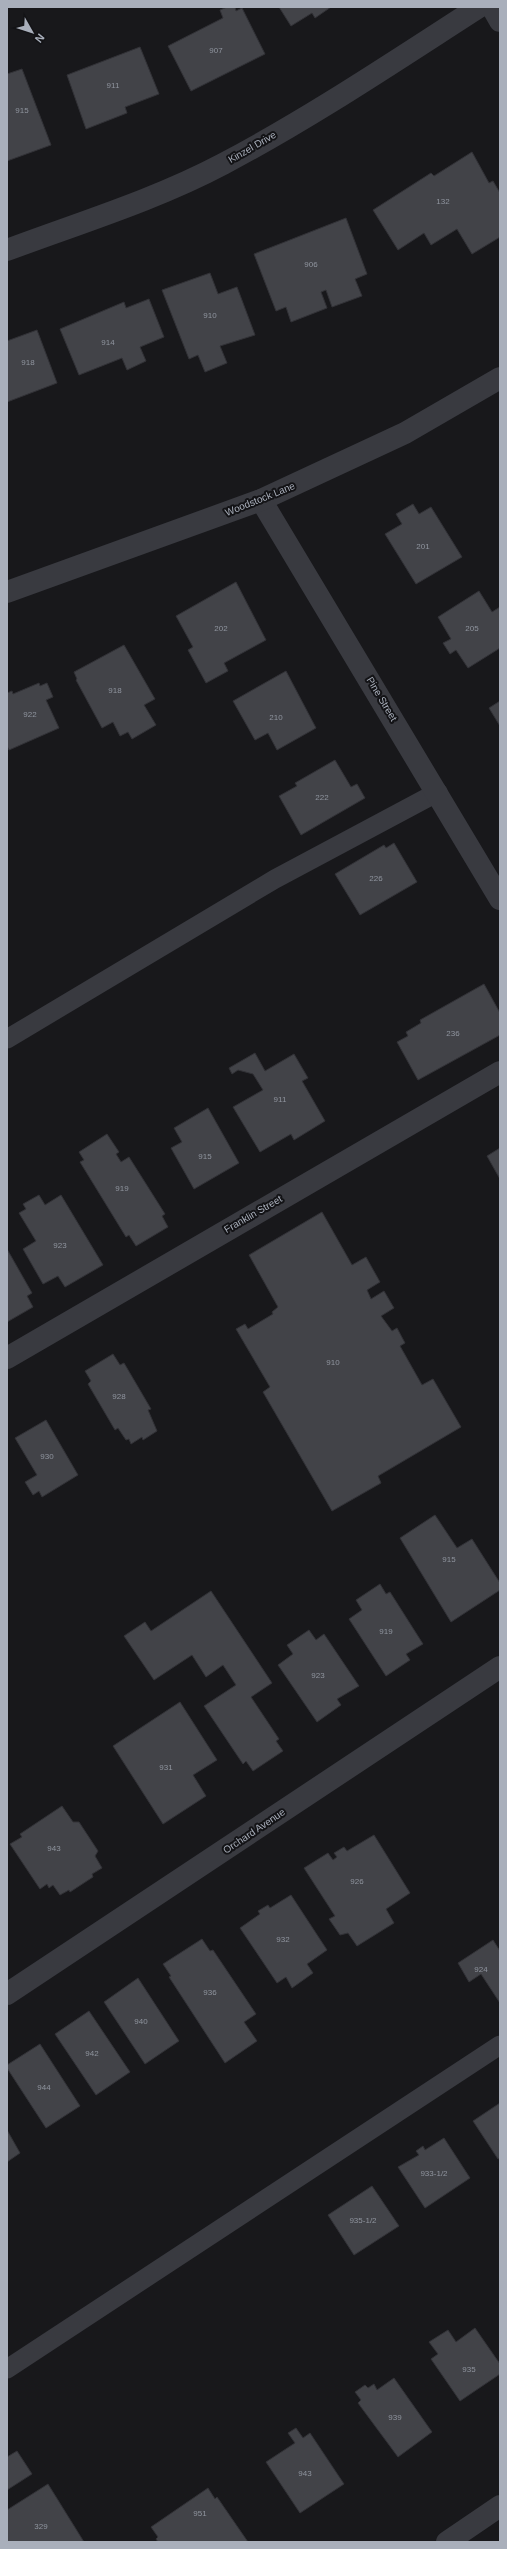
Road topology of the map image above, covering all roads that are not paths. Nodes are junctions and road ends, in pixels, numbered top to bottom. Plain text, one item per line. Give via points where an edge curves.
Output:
1 (479, 7) edge
2 (492, 7) edge
3 (500, 21) edge
4 (7, 250) edge
5 (500, 378) edge
6 (262, 500) junction
7 (7, 592) edge
8 (438, 792) junction
9 (500, 899) edge
10 (7, 1039) edge
11 (500, 1072) edge
12 (7, 1358) edge
13 (500, 1667) edge
14 (7, 1994) edge
15 (500, 2045) edge
16 (7, 2369) edge
17 (500, 2506) edge
18 (447, 2542) edge

1 - 4 street, Kinzel Drive via 331,102 223,164 157,194
2 - 3 street
5 - 6 street, Woodstock Lane via 405,433
6 - 7 street, Woodstock Lane
6 - 8 street, Pine Street
8 - 9 street, Pine Street
8 - 10 lane via 275,879
11 - 12 street, Franklin Street
13 - 14 street, Orchard Avenue
15 - 16 lane
17 - 18 street

